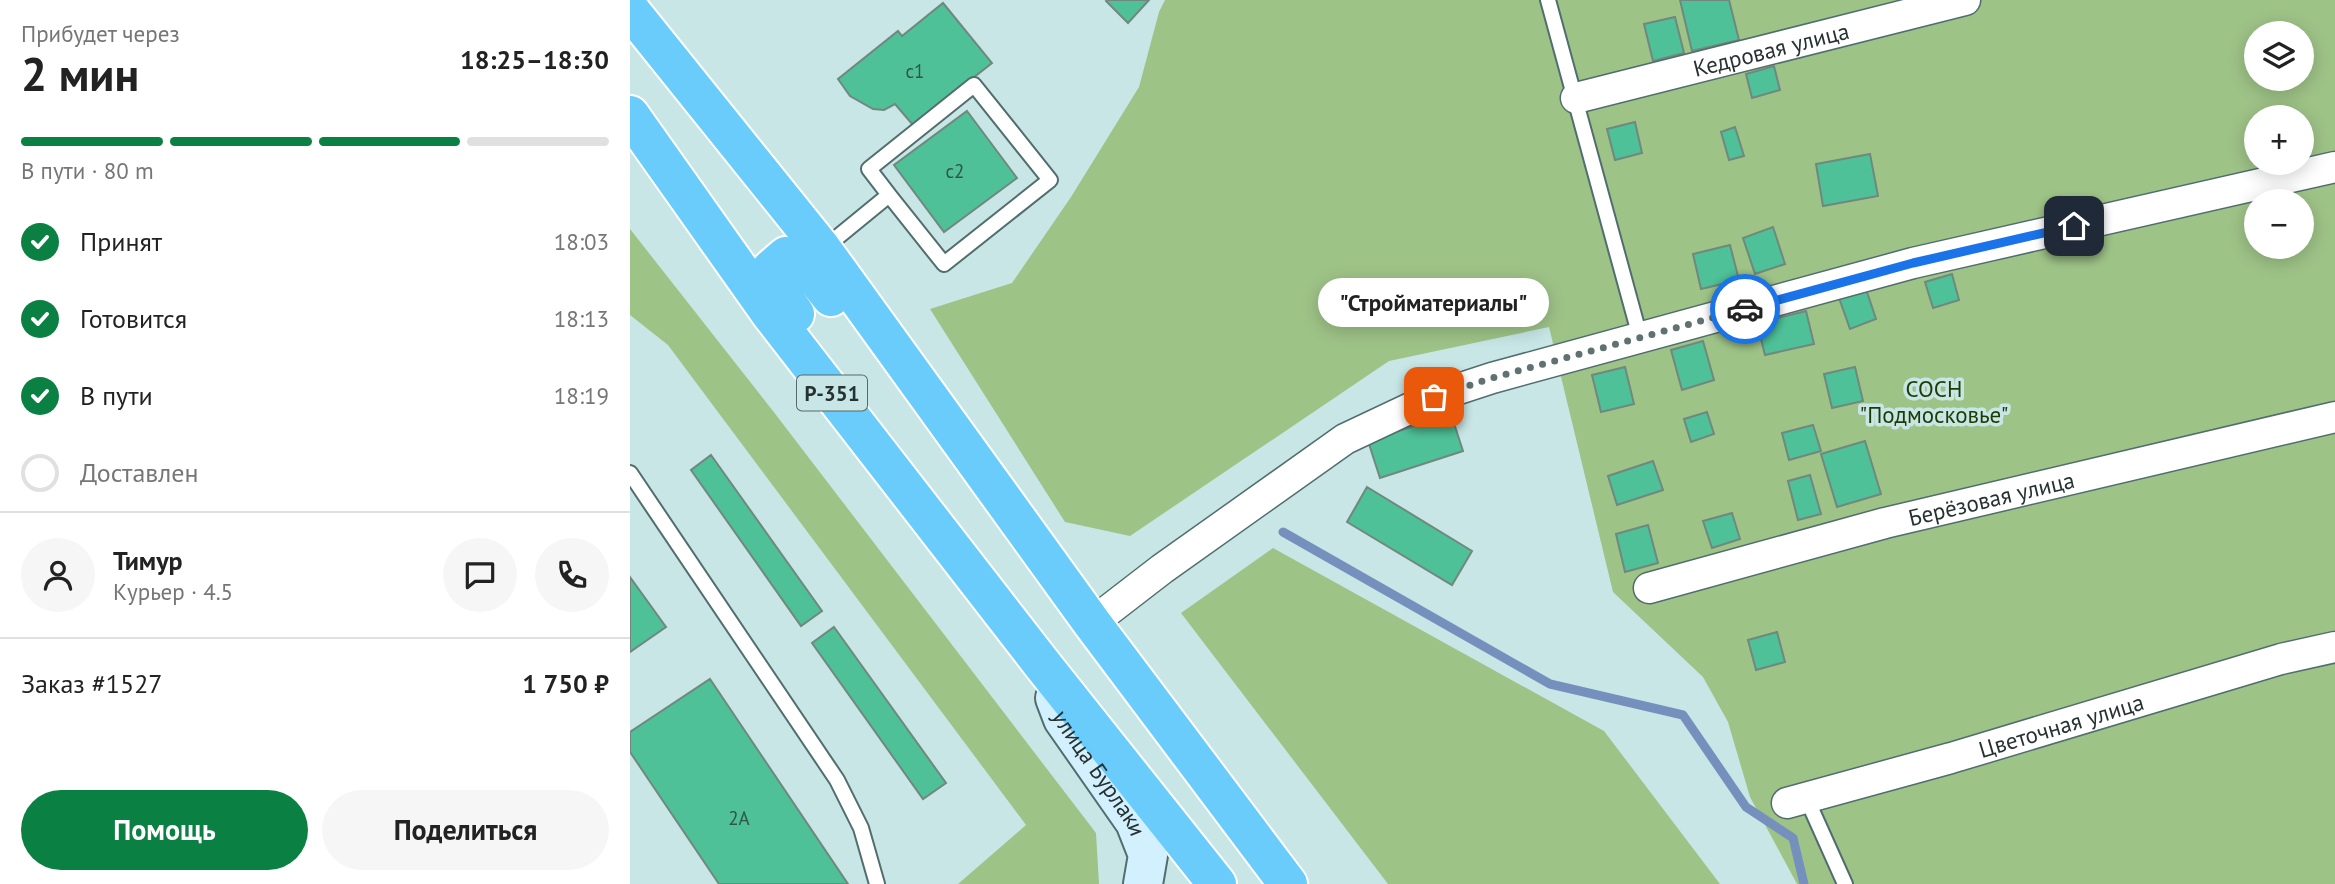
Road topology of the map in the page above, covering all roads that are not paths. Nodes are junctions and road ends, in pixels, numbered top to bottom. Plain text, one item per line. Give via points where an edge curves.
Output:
1 (1548, 0) edge
2 (1965, 0) edge
3 (630, 10) edge
4 (1576, 98) junction
5 (630, 115) edge
6 (2335, 167) edge
7 (890, 195) junction
8 (822, 249) junction
9 (1640, 337) junction
10 (2335, 416) edge
11 (974, 460) junction
12 (630, 473) edge
13 (1649, 588) dead end
14 (1002, 612) junction
15 (1092, 623) junction
16 (2335, 647) edge
17 (1042, 664) junction
18 (1797, 800) joint
19 (877, 884) edge
20 (1143, 884) edge
21 (1217, 884) edge
22 (1288, 884) edge
23 (1845, 884) edge

1 - 4 lane
2 - 4 street, Кедровая улица
3 - 8 highway
4 - 9 lane
5 - 14 highway, Р-351 via 770,313
6 - 9 street via 1913,263
7 - 7 lane via 869,169 974,86 1050,180 944,264
7 - 8 lane
8 - 11 highway
9 - 15 street via 1434,397 1345,439
10 - 13 street, Берёзовая улица via 1885,523
11 - 14 highway via 942,439 801,260 786,256 771,269 771,281 924,481
11 - 15 highway
12 - 19 lane via 837,780 861,828
14 - 17 highway, Р-351
15 - 22 highway
16 - 18 street, Цветочная улица
17 - 20 street, улица Бурлаки via 1063,719 1135,822 1148,855
17 - 21 highway, Р-351
18 - 23 lane

